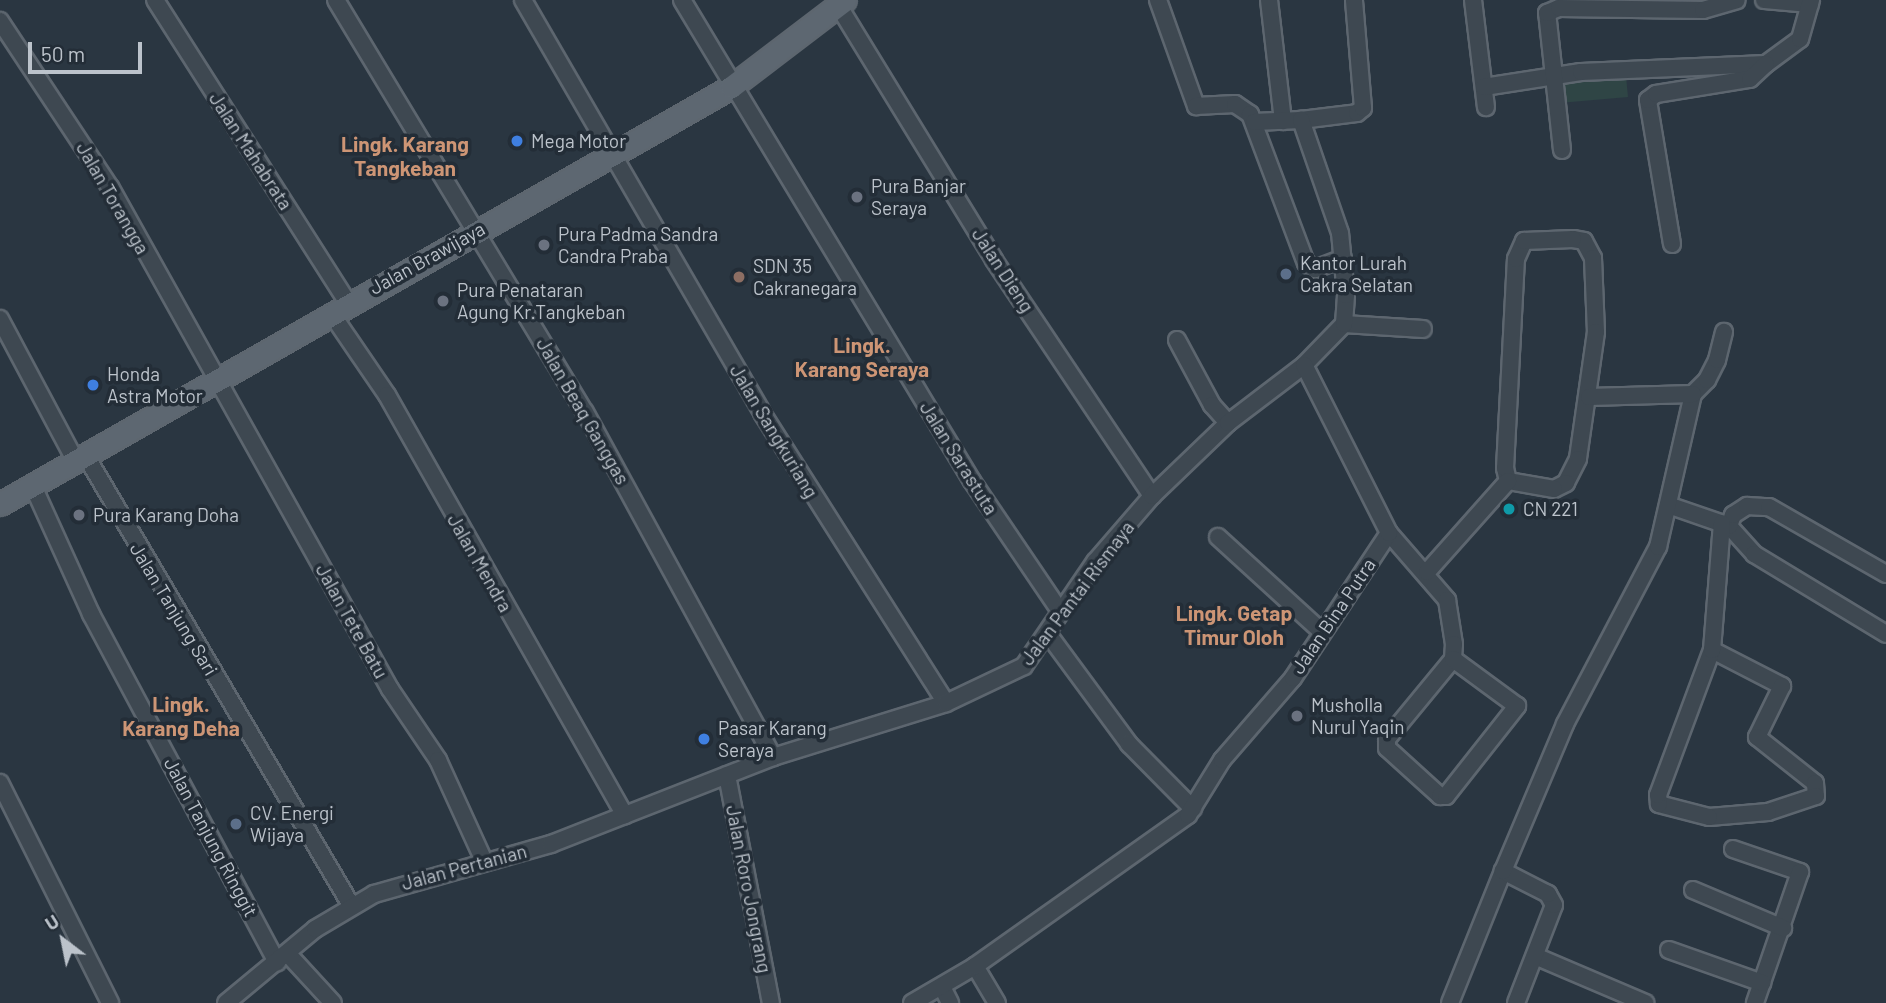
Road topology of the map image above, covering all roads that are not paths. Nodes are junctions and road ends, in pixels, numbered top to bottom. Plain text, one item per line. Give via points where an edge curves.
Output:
1 (155, 0) edge
2 (336, 0) edge
3 (523, 0) edge
4 (682, 0) edge
5 (1158, 0) edge
6 (1269, 0) edge
7 (1354, 0) edge
8 (1473, 0) edge
9 (1737, 0) edge
10 (1764, 0) edge
11 (1810, 2) edge
12 (842, 3) edge
13 (0, 21) edge
14 (1766, 64) junction
15 (1551, 78) junction
16 (731, 87) junction
17 (1484, 88) junction
18 (1486, 107) dead end
19 (1301, 120) junction
20 (1283, 121) junction
21 (1254, 122) junction
22 (1562, 150) dead end
23 (613, 153) junction
24 (478, 229) junction
25 (1672, 244) dead end
26 (1343, 258) junction
27 (340, 308) junction
28 (0, 319) edge
29 (1344, 324) junction
30 (1423, 329) dead end
31 (1724, 332) dead end
32 (1177, 340) dead end
33 (1304, 365) junction
34 (218, 380) junction
35 (1693, 394) junction
36 (1589, 397) junction
37 (1228, 423) junction
38 (81, 459) junction
39 (1508, 481) junction
40 (33, 486) junction
41 (1152, 496) junction
42 (0, 504) edge
43 (1671, 506) junction
44 (1725, 525) junction
45 (1388, 533) junction
46 (1218, 537) dead end
47 (1427, 572) junction
48 (1886, 574) edge
49 (1060, 611) junction
50 (1321, 631) junction
51 (1048, 634) junction
52 (1886, 634) edge
53 (1712, 650) junction
54 (1452, 659) junction
55 (946, 703) junction
56 (773, 757) junction
57 (727, 775) junction
58 (0, 783) edge
59 (1193, 809) junction
60 (625, 815) junction
61 (1733, 849) dead end
62 (484, 861) junction
63 (1503, 871) junction
64 (1693, 890) dead end
65 (351, 905) junction
66 (1783, 928) junction
67 (1669, 950) dead end
68 (1535, 956) junction
69 (282, 957) junction
70 (975, 966) junction
71 (1762, 983) junction
72 (942, 987) junction
73 (110, 1003) edge
74 (226, 1003) edge
75 (333, 1003) edge
76 (771, 1003) edge
77 (912, 1003) edge
78 (950, 1003) edge
79 (997, 1003) edge
80 (1450, 1003) edge
81 (1517, 1003) edge
82 (1644, 1003) edge
83 (1755, 1003) edge

1 - 27 street, Jalan Mahabrata
2 - 24 street, Jalan Beaq Ganggas
3 - 23 street
4 - 16 street, Jalan Sarastuta
5 - 21 street via 1196,106 1238,104
6 - 20 street
7 - 19 street via 1365,103 1357,113
8 - 17 street
9 - 15 street via 1703,10 1554,9 1545,18
10 - 11 street
11 - 14 street via 1800,39
12 - 16 main road, Jalan Brawijaya
12 - 41 street, Jalan Dieng via 994,260
13 - 34 street, Jalan Torangga via 110,187
14 - 15 street via 1581,72
14 - 25 street via 1749,79 1656,94 1648,100
15 - 17 street
15 - 22 street
16 - 23 main road, Jalan Brawijaya
16 - 49 street, Jalan Sarastuta via 972,481
17 - 18 street
19 - 20 street
19 - 26 street via 1340,233
20 - 21 street
21 - 26 street via 1306,263 1315,269
23 - 24 main road, Jalan Brawijaya
23 - 55 street, Jalan Sangkuriang via 762,413
24 - 27 main road, Jalan Brawijaya
24 - 56 street, Jalan Beaq Ganggas via 585,412
26 - 29 street
27 - 34 main road, Jalan Brawijaya
27 - 60 street, Jalan Mendra
28 - 38 street, Jalan Tanjung Sari
29 - 30 street
29 - 33 street, Jalan Pantai Rismaya
31 - 35 street via 1717,360
32 - 37 street via 1212,405
33 - 37 street, Jalan Pantai Rismaya
33 - 45 street
34 - 38 main road, Jalan Brawijaya
34 - 62 street, Jalan Tete Batu via 390,690 438,760
35 - 36 street
35 - 43 street
36 - 39 street via 1578,459 1566,483 1554,489
36 - 39 street via 1597,298 1590,248 1573,239 1524,241 1516,260 1504,449
37 - 41 street, Jalan Pantai Rismaya
38 - 40 main road, Jalan Brawijaya
38 - 65 street, Jalan Tanjung Sari
39 - 47 street
40 - 42 main road, Jalan Brawijaya
40 - 69 street, Jalan Tanjung Ringgit via 91,614
41 - 49 street, Jalan Pantai Rismaya
43 - 44 street
43 - 63 street via 1658,547 1565,724
44 - 48 street via 1747,506 1769,507
44 - 52 street via 1754,554
44 - 53 street
45 - 47 street
45 - 50 street, Jalan Bina Putra
46 - 50 street
47 - 54 street via 1452,611
49 - 51 street, Jalan Pantai Rismaya
50 - 59 street, Jalan Bina Putra via 1293,678 1222,760
51 - 55 street, Jalan Pantai Rismaya via 1017,671
51 - 59 street via 1129,744
53 - 53 street via 1782,686 1782,693 1758,727 1757,737 1815,783 1816,796 1768,812 1709,817 1659,804 1658,795
54 - 54 street via 1386,743 1400,761 1446,796 1517,706
55 - 56 street, Jalan Pantai Rismaya
56 - 57 street, Jalan Pantai Rismaya
57 - 60 street, Jalan Pertanian
57 - 76 street, Jalan Roro Jongrang
58 - 73 street
59 - 70 street, Jalan Bina Putra via 1127,861
60 - 62 street, Jalan Pertanian via 551,844
61 - 66 street via 1800,872
62 - 65 street, Jalan Pertanian via 401,883
63 - 68 street via 1553,899
63 - 80 street
64 - 66 street
65 - 69 street, Jalan Pertanian
66 - 71 street
67 - 71 street
68 - 81 street
68 - 82 street
69 - 74 street, Jalan Pertanian
69 - 75 street, Jalan Tanjung Ringgit
70 - 72 street, Jalan Bina Putra
70 - 79 street
71 - 83 street
72 - 77 street, Jalan Bina Putra
72 - 78 street

